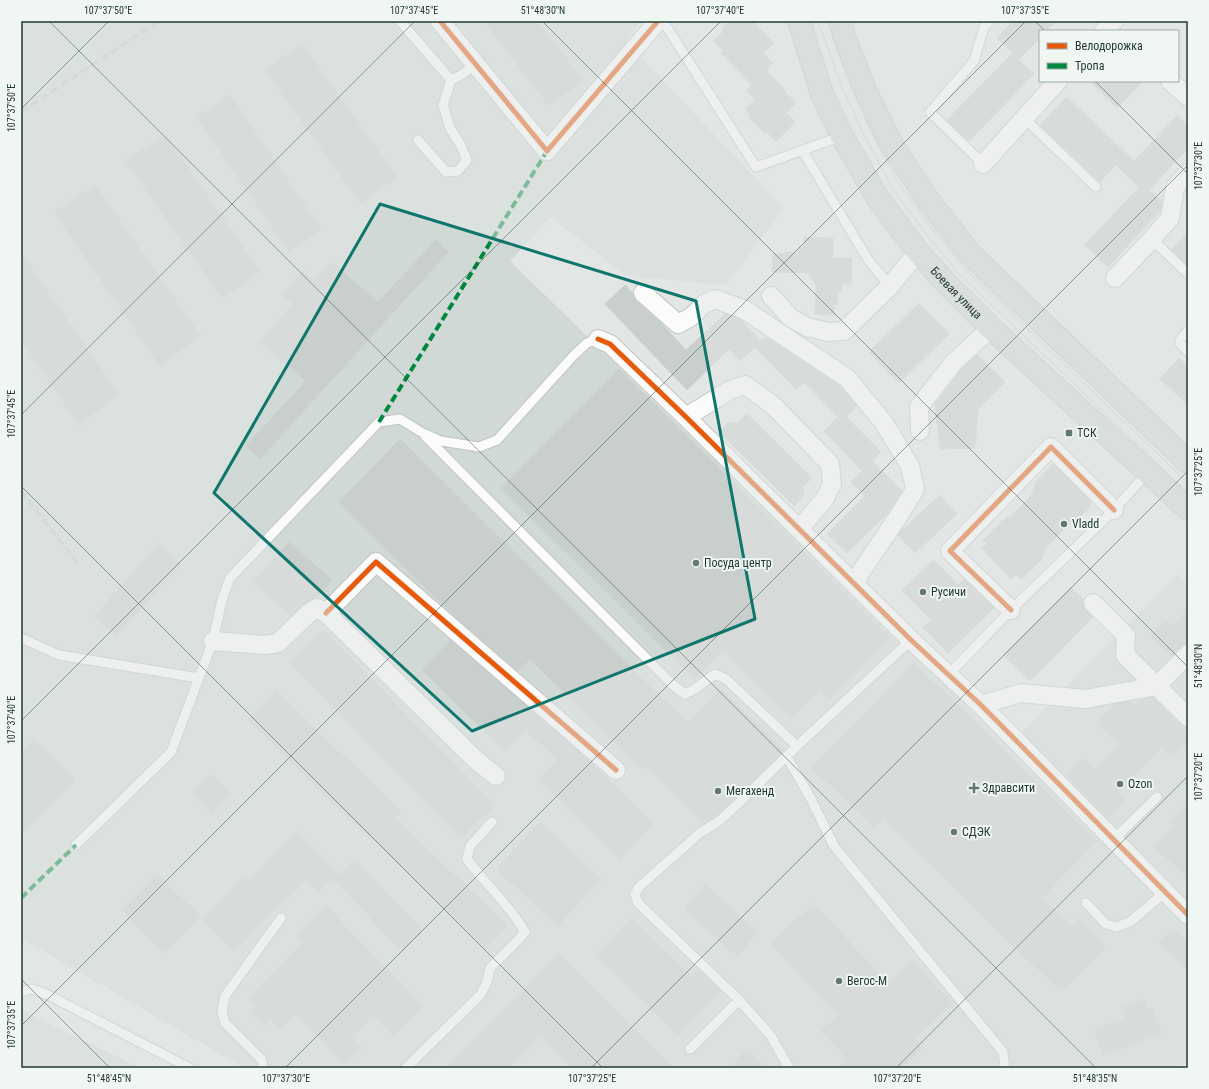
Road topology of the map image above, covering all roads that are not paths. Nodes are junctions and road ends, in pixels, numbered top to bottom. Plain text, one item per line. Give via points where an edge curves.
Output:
1 (400, 21) edge
2 (440, 21) edge
3 (658, 21) edge
4 (663, 21) edge
5 (799, 21) edge
6 (840, 21) edge
7 (989, 21) edge
8 (1115, 21) edge
9 (1105, 30) edge
10 (1123, 30) edge
11 (475, 63) junction
12 (451, 80) junction
13 (1057, 82) edge
14 (1171, 82) edge
15 (1188, 97) edge
16 (1024, 118) junction
17 (842, 136) junction
18 (418, 140) dead end
19 (802, 150) junction
20 (983, 164) joint
21 (1188, 173) edge
22 (1096, 187) dead end
23 (1152, 240) junction
24 (918, 252) junction
25 (1188, 274) edge
26 (1115, 278) dead end
27 (890, 286) junction
28 (642, 292) dead end
29 (771, 296) dead end
30 (991, 328) junction
31 (1188, 330) edge
32 (598, 339) joint
33 (1188, 352) edge
34 (686, 417) junction
35 (920, 431) dead end
36 (421, 432) junction
37 (1188, 462) edge
38 (1148, 472) junction
39 (1114, 510) junction
40 (1188, 510) edge
41 (799, 529) junction
42 (854, 583) junction
43 (1093, 603) dead end
44 (1011, 610) junction
45 (326, 613) junction
46 (21, 638) edge
47 (911, 640) junction
48 (213, 641) junction
49 (1188, 654) edge
50 (948, 675) junction
51 (199, 678) junction
52 (1157, 686) junction
53 (981, 705) junction
54 (1188, 717) edge
55 (797, 746) junction
56 (787, 757) junction
57 (616, 770) dead end
58 (496, 776) dead end
59 (1157, 797) dead end
60 (492, 822) dead end
61 (1114, 839) junction
62 (76, 845) dead end
63 (1166, 892) junction
64 (1086, 903) dead end
65 (1188, 915) edge
66 (281, 918) dead end
67 (21, 992) edge
68 (740, 1000) junction
69 (690, 1049) dead end
70 (190, 1068) edge
71 (263, 1068) edge
72 (406, 1068) edge
73 (789, 1068) edge
74 (1005, 1068) edge

1 - 12 lane
2 - 11 street
3 - 11 street via 547,151
4 - 19 lane via 756,167
5 - 17 main road, Боевая улица via 822,94
6 - 37 main road via 865,90 892,145 928,200 971,255
7 - 20 lane via 984,27 974,61 930,112
8 - 9 street
8 - 10 street
11 - 12 lane via 463,74
12 - 18 lane via 442,105 450,128 467,160 458,171 446,172
13 - 16 street
14 - 15 street
16 - 20 street
16 - 22 lane
17 - 19 lane
17 - 24 main road, Боевая улица via 877,197
19 - 27 lane via 869,261
21 - 23 street via 1175,187 1170,218
23 - 25 lane
23 - 26 street
24 - 27 street
24 - 30 main road, Боевая улица
27 - 29 street via 844,331 828,332 807,327 791,318
28 - 42 street via 678,324 691,317 704,304 715,299 745,310 847,378 884,423 910,466 915,489 901,515
30 - 35 street via 952,363 919,406
30 - 38 main road, Боевая улица
31 - 33 lane via 1180,340 1180,344
32 - 34 street via 610,344
32 - 36 lane via 587,343 574,355 496,440 479,447 441,440
34 - 41 street
34 - 41 street via 730,390 744,385 774,406 830,464 832,484 824,500
36 - 48 lane via 400,419 379,422 230,578
36 - 55 lane via 674,686 685,694 694,691 714,674 726,680
38 - 39 lane
38 - 40 main road, Боевая улица
39 - 44 lane
39 - 44 street via 1051,447 950,551
41 - 42 street
42 - 47 street
43 - 52 street via 1126,636 1125,655
44 - 50 lane
45 - 48 street via 317,608 278,643 265,645
45 - 57 street via 376,562
45 - 58 street via 476,760
46 - 51 lane via 59,655
47 - 50 street
47 - 55 lane
48 - 51 lane
49 - 52 street
50 - 53 street
51 - 62 lane via 171,752
52 - 53 street via 1085,699 1021,693
52 - 54 street
53 - 61 street
55 - 56 lane
56 - 68 lane via 718,822 700,832 639,887 635,894 638,904
56 - 74 lane via 834,846 1003,1052
59 - 61 lane
60 - 72 lane via 470,846 468,859 519,921 525,932 490,968 482,994
61 - 63 street
63 - 64 lane via 1130,922 1116,927 1106,924
63 - 65 street
66 - 71 lane via 225,996 222,1011 225,1023 262,1060
67 - 70 lane via 32,989 46,994
68 - 69 lane
68 - 73 lane via 771,1036

